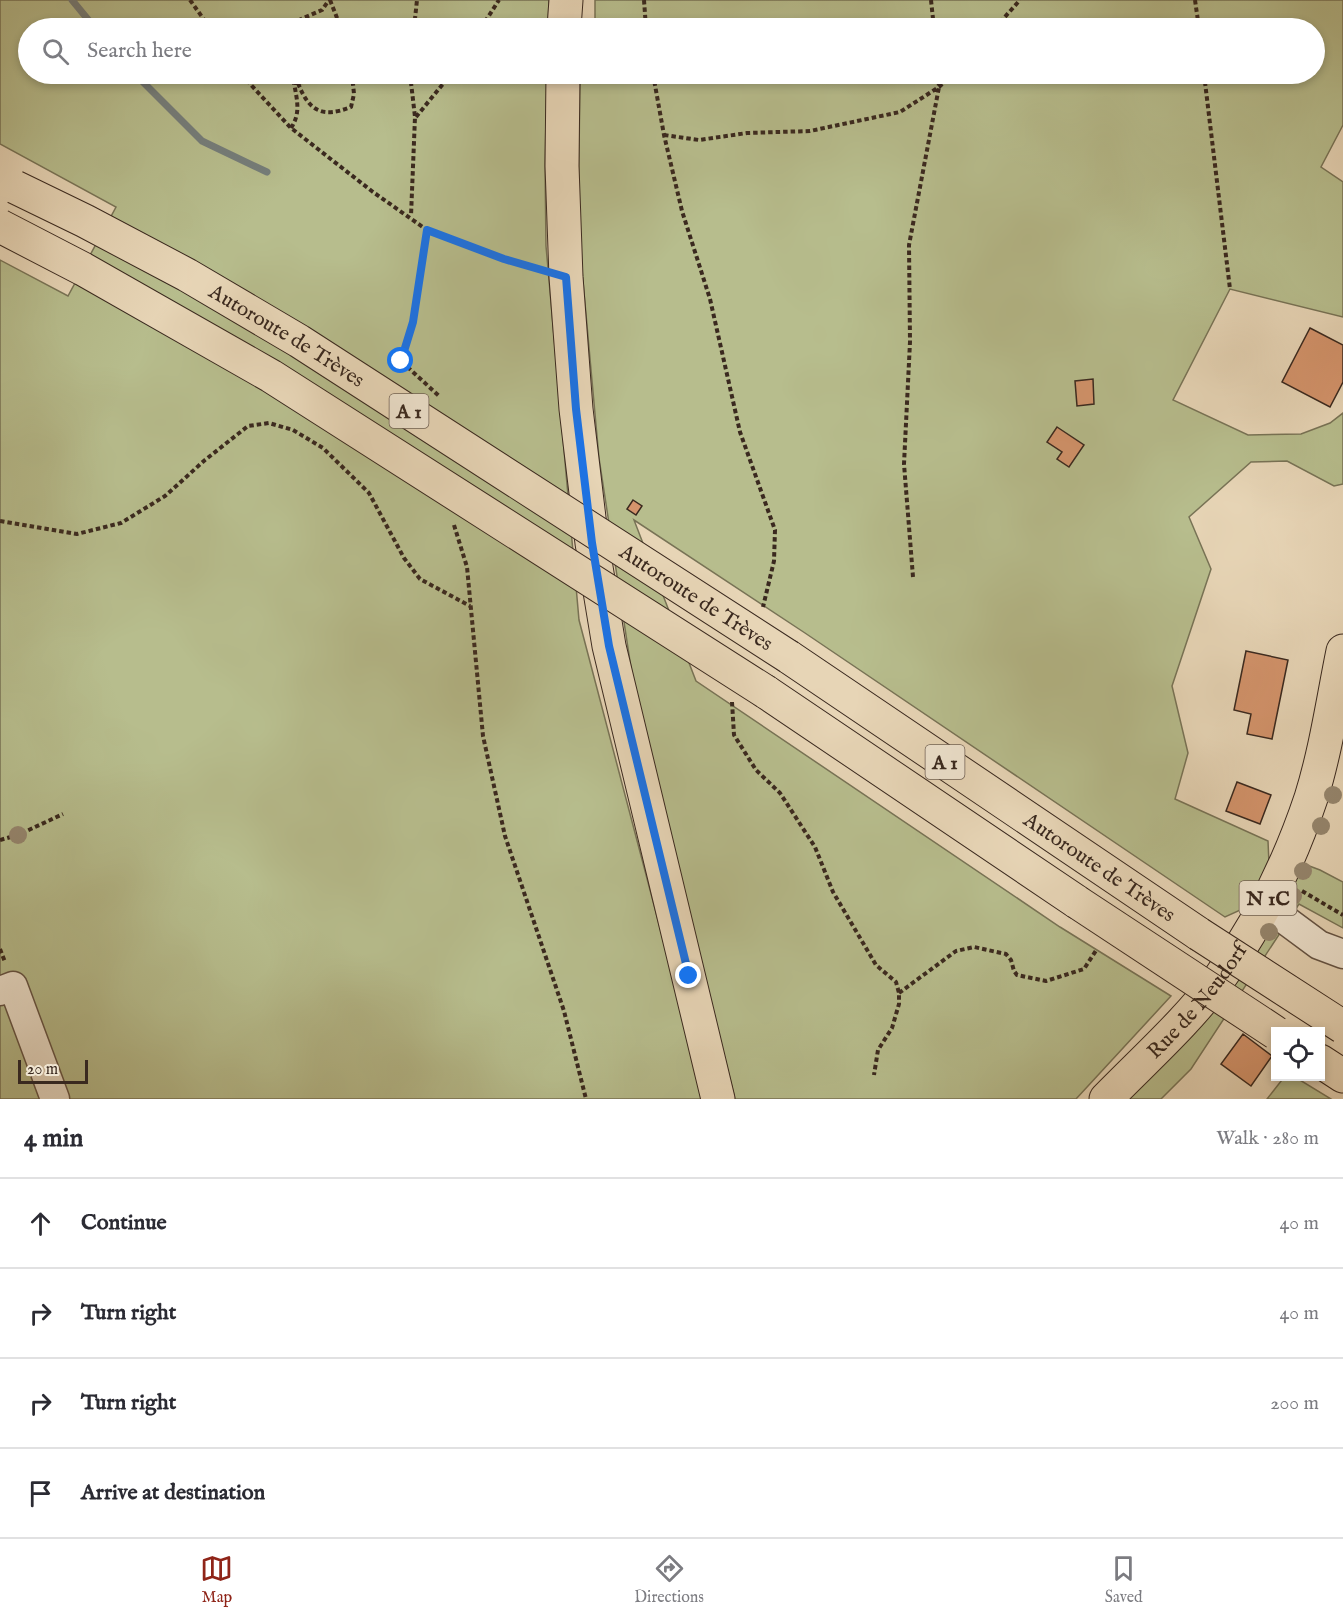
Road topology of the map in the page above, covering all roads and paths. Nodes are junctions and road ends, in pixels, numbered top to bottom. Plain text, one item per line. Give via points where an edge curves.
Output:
1 (190, 0) edge
2 (330, 0) edge
3 (417, 0) edge
4 (499, 0) edge
5 (566, 0) edge
6 (644, 0) edge
7 (931, 0) edge
8 (1020, 0) edge
9 (1196, 0) edge
10 (203, 18) edge
11 (304, 18) edge
12 (337, 18) edge
13 (415, 18) edge
14 (487, 18) edge
15 (565, 18) edge
16 (645, 18) edge
17 (933, 18) edge
18 (1004, 18) edge
19 (1198, 18) edge
20 (250, 84) edge
21 (294, 84) edge
22 (298, 84) edge
23 (353, 84) edge
24 (411, 84) edge
25 (443, 84) edge
26 (563, 84) edge
27 (655, 84) edge
28 (939, 84) edge
29 (942, 84) edge
30 (1205, 84) edge
31 (939, 87) junction
32 (415, 117) junction
33 (291, 128) junction
34 (664, 135) junction
35 (8, 184) edge
36 (411, 217) junction
37 (0, 226) edge
38 (427, 230) junction
39 (566, 277) junction
40 (1230, 289) dead end
41 (401, 361) dead end
42 (0, 521) edge
43 (452, 522) dead end
44 (913, 577) dead end
45 (763, 605) dead end
46 (470, 606) junction
47 (1343, 651) edge
48 (756, 770) dead end
49 (63, 814) dead end
50 (0, 840) edge
51 (1272, 892) junction
52 (1343, 915) edge
53 (1101, 942) dead end
54 (1343, 954) edge
55 (0, 991) edge
56 (899, 993) junction
57 (1343, 1027) edge
58 (1271, 1030) edge
59 (1325, 1064) edge
60 (874, 1075) dead end
61 (1343, 1076) edge
62 (716, 1092) edge
63 (55, 1099) edge
64 (586, 1099) edge
65 (1107, 1099) edge

1 - 10 path
2 - 11 path via 322,10
2 - 12 path
3 - 13 path
4 - 14 path
5 - 15 main road
6 - 16 path
7 - 17 path
8 - 18 path
9 - 19 path
20 - 33 path
21 - 33 path via 298,118
22 - 23 path via 314,109 324,113 351,107
24 - 32 path
25 - 32 path
26 - 39 main road
27 - 34 path
28 - 31 path
29 - 31 path
30 - 40 path
31 - 34 path via 900,112 810,131 747,133 699,140
31 - 44 path via 909,245 910,342 904,464
32 - 36 path
33 - 36 path
34 - 45 path via 682,211 710,299 741,432 775,530 774,561
35 - 57 main road, Autoroute de Trèves / A 1, bridge via 187,275 298,341 789,657
36 - 38 path
37 - 58 main road, Autoroute de Trèves / A 1, bridge via 271,376 766,692
38 - 39 path
38 - 41 path via 413,322
39 - 62 main road via 576,409 609,646
42 - 46 path via 77,534 121,523 165,496 248,426 270,423 293,430 323,448 369,493 404,558 420,579
43 - 46 path via 467,567
46 - 64 path via 483,736 505,836 564,1011
47 - 51 main road, Rue de Neudorf / N 1C via 1311,797
48 - 56 path via 780,794 815,848 833,892 876,965 896,982
49 - 50 path
51 - 52 path via 1311,895
51 - 54 street via 1319,945
51 - 65 main road, Rue de Neudorf / N 1C via 1244,942 1193,1010
53 - 56 path via 1084,969 1046,981 1017,975 1006,954 974,947 956,951
55 - 63 street via 13,986
56 - 60 path via 892,1028 878,1050
59 - 61 main road

